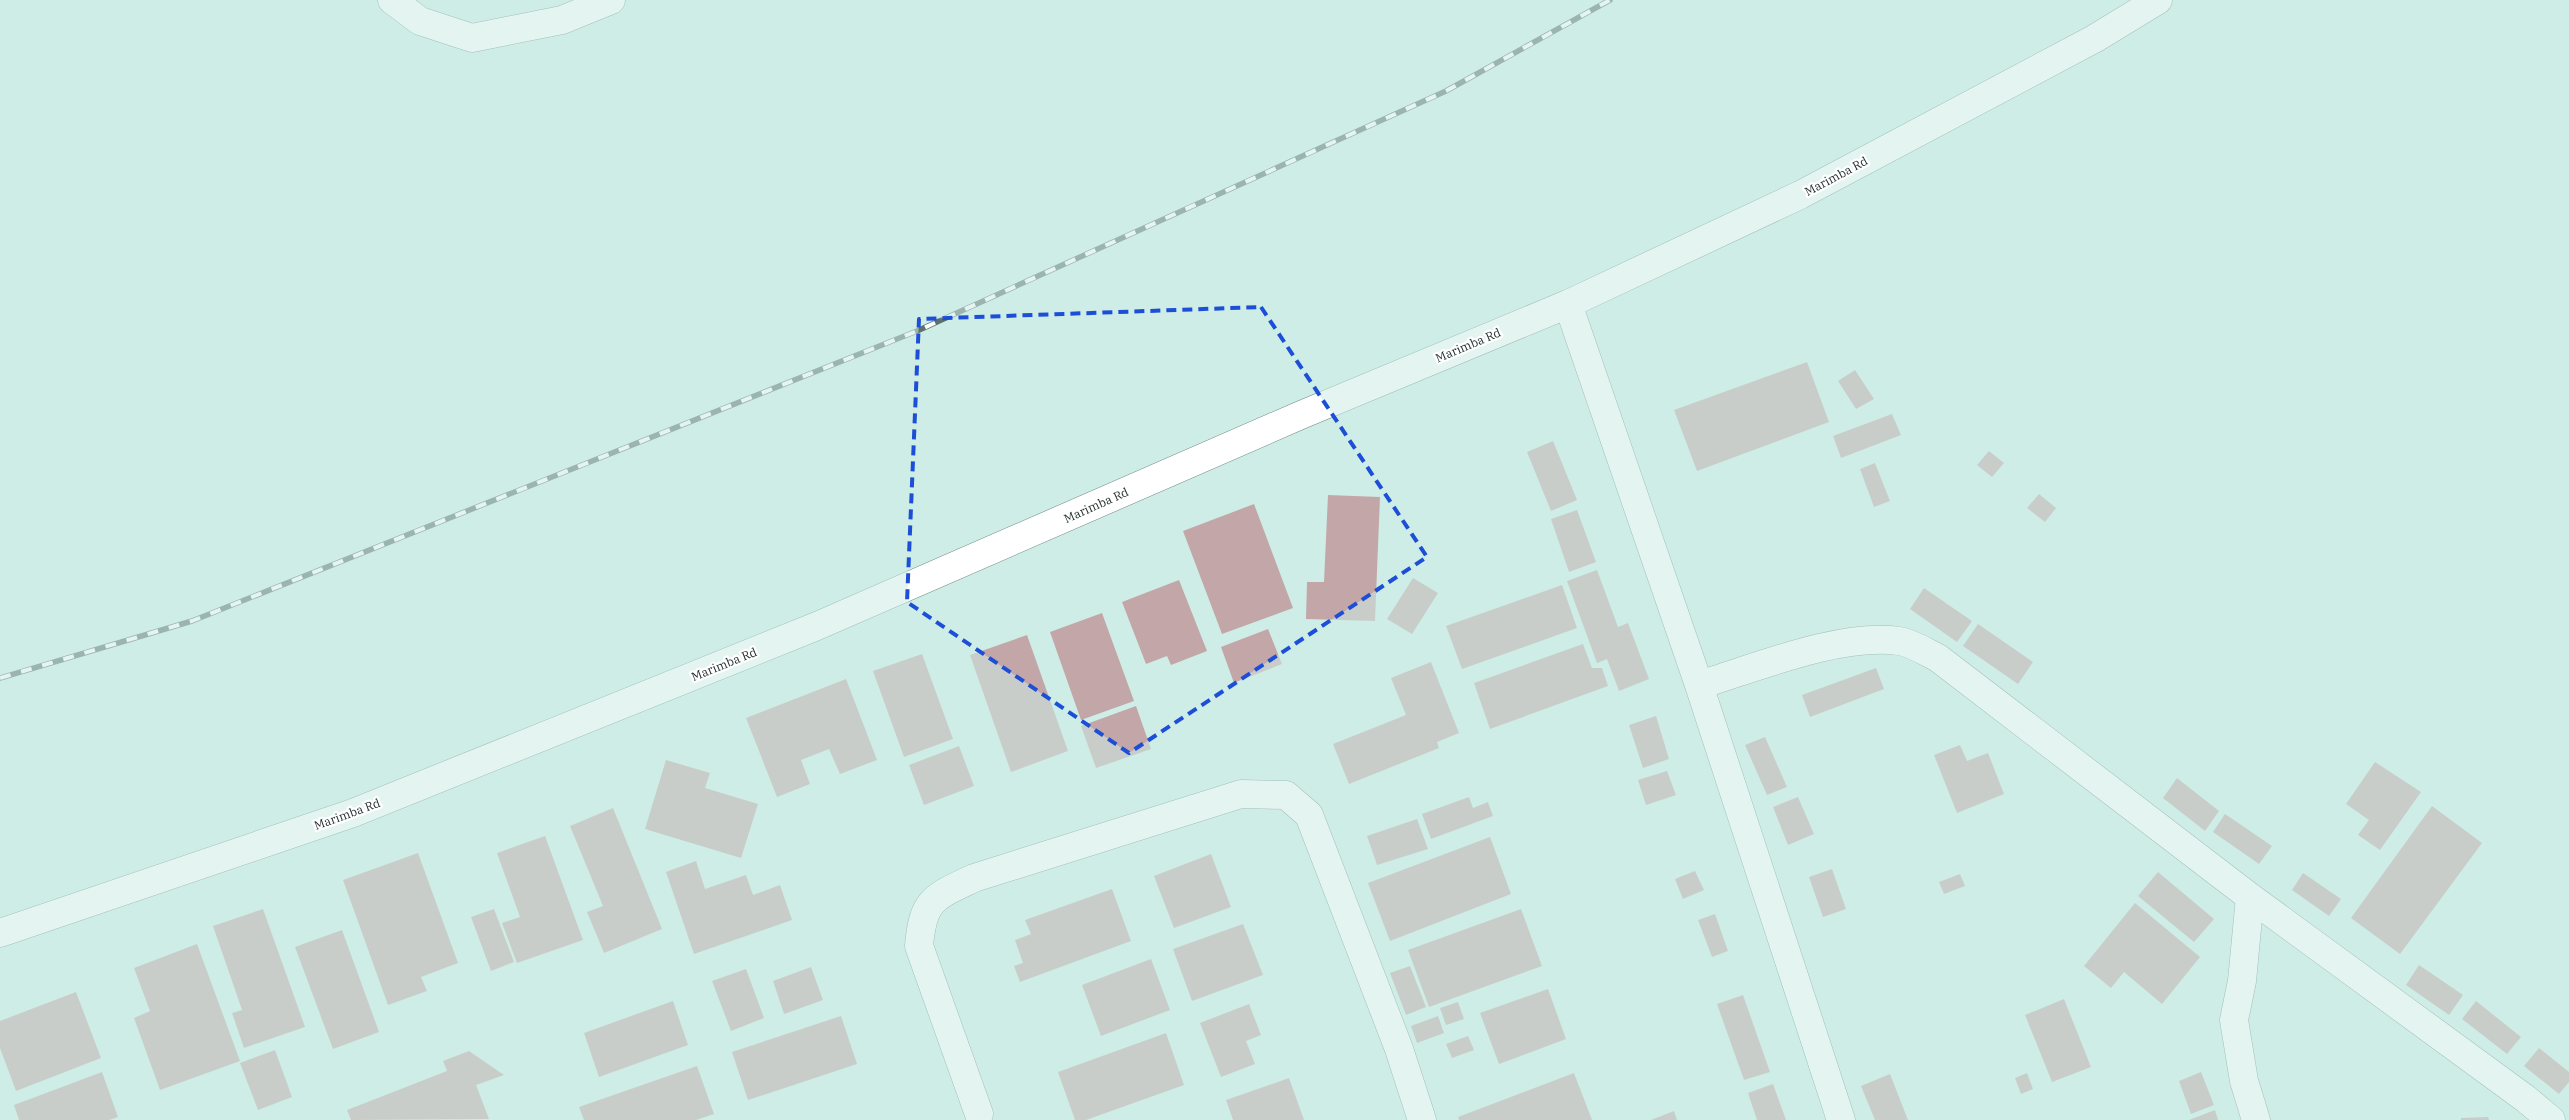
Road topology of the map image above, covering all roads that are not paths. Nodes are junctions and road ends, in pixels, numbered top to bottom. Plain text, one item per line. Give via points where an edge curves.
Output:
1 (392, 0) edge
2 (611, 0) edge
3 (2158, 0) edge
4 (1568, 304) junction
5 (1699, 686) junction
6 (2250, 897) junction
7 (0, 933) edge
8 (975, 1118) edge
9 (1422, 1120) edge
10 (1841, 1120) edge
11 (2256, 1120) edge
12 (2551, 1120) edge

1 - 2 street via 420,21 472,38 562,20
3 - 4 street, Marimba Rd via 2094,39 1800,195
4 - 5 street
4 - 7 street, Marimba Rd via 817,626 353,813
5 - 6 street via 1811,651 1865,640 1901,641 1938,658
5 - 10 street
6 - 11 street via 2242,981 2234,1020 2244,1081
6 - 12 street
8 - 9 street via 919,946 921,919 937,895 974,878 1241,794 1286,795 1309,815

